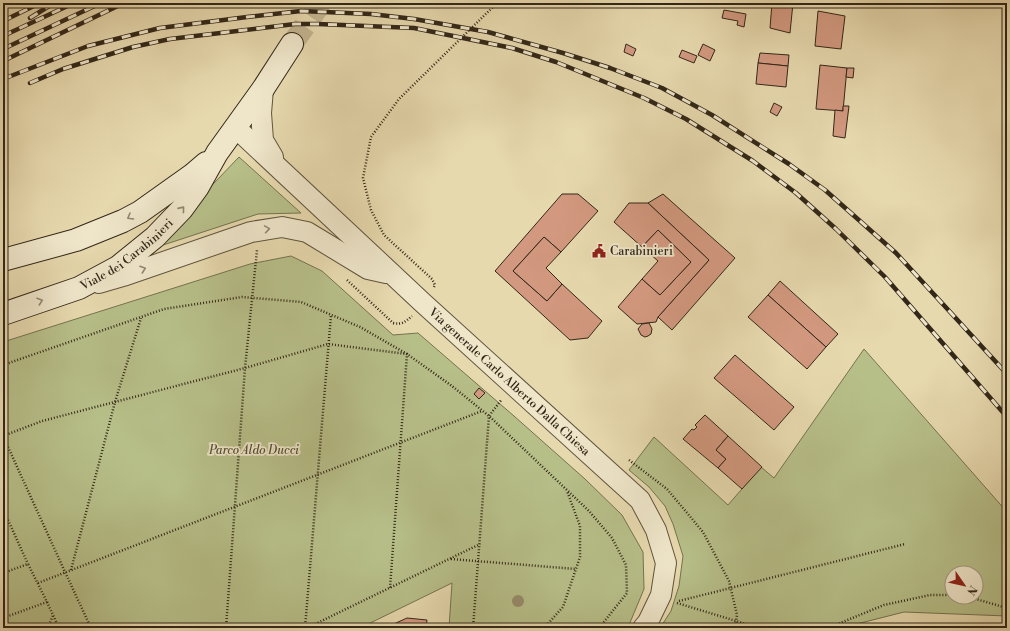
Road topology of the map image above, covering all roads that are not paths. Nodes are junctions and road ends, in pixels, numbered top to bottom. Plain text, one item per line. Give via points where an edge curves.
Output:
1 (292, 44) tunnel mouth
2 (263, 89) junction
3 (236, 128) junction
4 (217, 153) junction
5 (279, 168) junction
6 (3, 260) edge
7 (392, 275) junction
8 (79, 288) junction
9 (3, 314) edge
10 (643, 628) edge

1 - 2 main road, Viale dei Carabinieri
2 - 3 main road, Viale dei Carabinieri
2 - 5 street, Via generale Carlo Alberto Dalla Chiesa via 263,140
3 - 4 main road, Viale dei Carabinieri
3 - 5 street, Via generale Carlo Alberto Dalla Chiesa
4 -> 6 main road, Viale dei Carabinieri via 192,175 123,222 76,240
8 -> 4 main road, Viale dei Carabinieri via 118,267 155,237 182,209
5 - 7 street, Via generale Carlo Alberto Dalla Chiesa
8 -> 7 street via 123,276 251,232 282,227 307,232 368,269
7 - 10 street, Via generale Carlo Alberto Dalla Chiesa via 640,500 656,530 666,563 661,595
9 -> 8 main road, Viale dei Carabinieri

